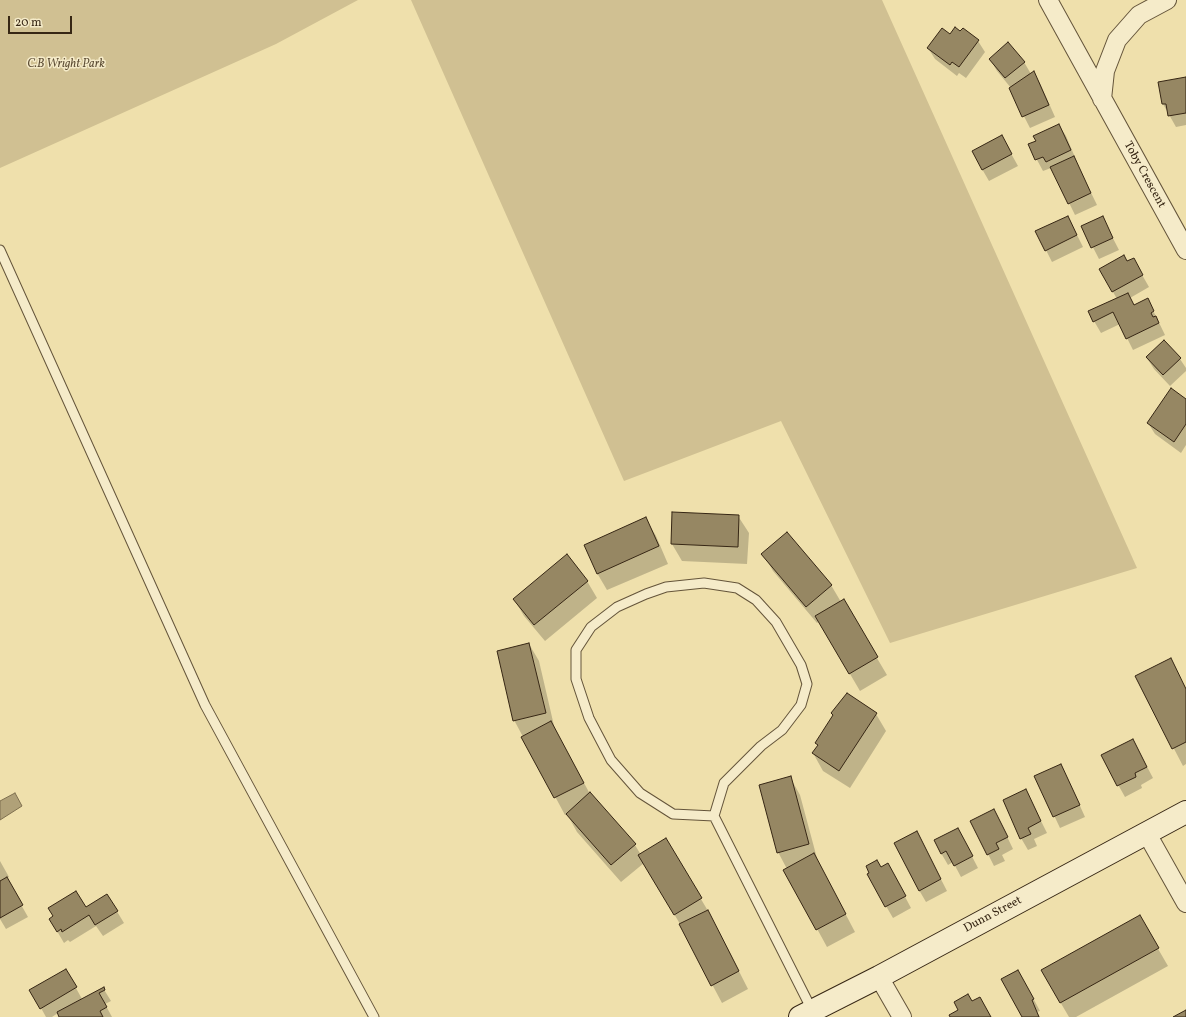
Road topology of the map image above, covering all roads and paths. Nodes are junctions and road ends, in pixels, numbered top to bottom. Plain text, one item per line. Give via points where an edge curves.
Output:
1 (1048, 0) edge
2 (1167, 0) edge
3 (1102, 99) junction
4 (0, 250) edge
5 (1186, 250) edge
6 (1186, 812) edge
7 (714, 816) junction
8 (1146, 832) junction
9 (1186, 903) edge
10 (879, 977) junction
11 (806, 1014) edge
12 (374, 1017) edge
13 (902, 1017) edge

1 - 3 street, Toby Crescent
2 - 3 street via 1139,15 1117,40 1105,71
3 - 5 street, Toby Crescent
4 - 12 lane via 205,705
6 - 8 street, Dunn Street
7 - 7 lane via 724,783 761,746 782,730 801,705 807,684 801,665 776,622 756,600 737,588 704,583 666,587 617,607 591,628 576,650 576,679 589,718 611,760 640,793 673,814
7 - 11 lane
8 - 9 street
8 - 10 street, Dunn Street
10 - 11 street, Dunn Street
10 - 13 street

